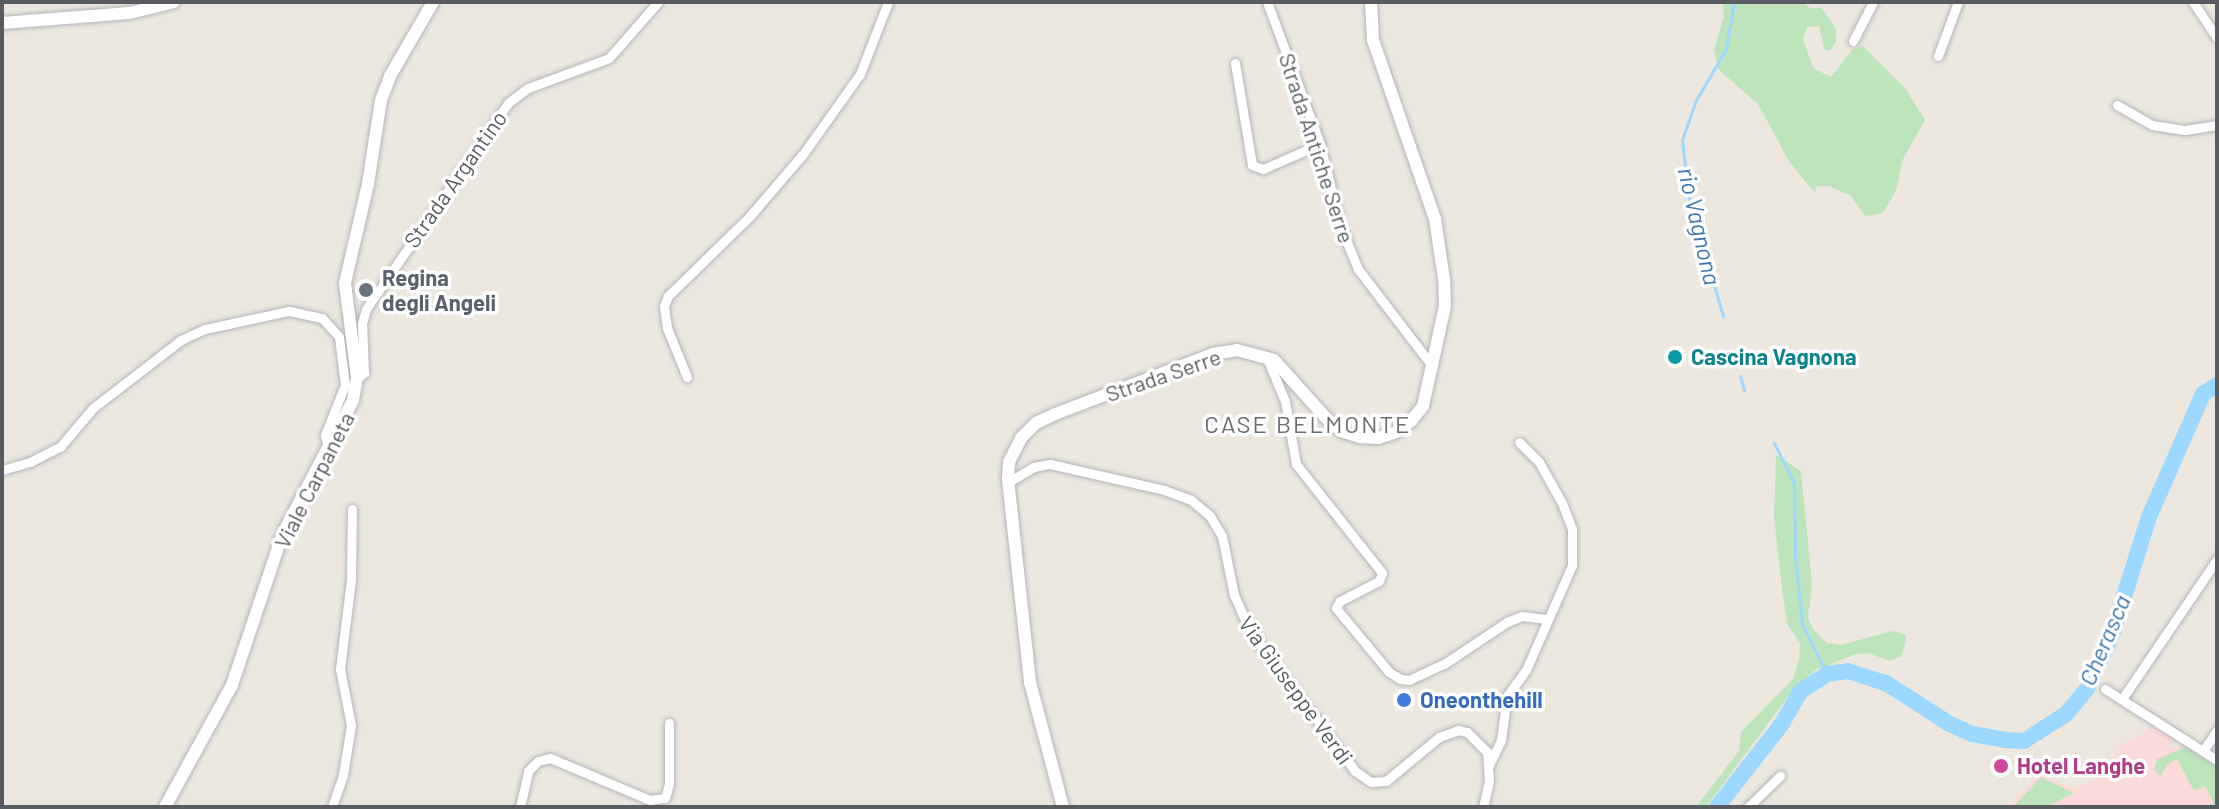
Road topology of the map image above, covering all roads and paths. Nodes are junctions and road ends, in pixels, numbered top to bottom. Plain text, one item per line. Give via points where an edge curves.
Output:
1 (174, 2) edge
2 (433, 2) edge
3 (658, 2) edge
4 (888, 2) edge
5 (1267, 2) edge
6 (1371, 2) edge
7 (1873, 2) edge
8 (1958, 2) edge
9 (2193, 2) edge
10 (2, 23) edge
11 (2217, 38) edge
12 (1853, 41) dead end
13 (1938, 56) dead end
14 (1235, 63) dead end
15 (2117, 105) dead end
16 (2217, 125) edge
17 (1320, 144) junction
18 (1266, 356) junction
19 (1433, 367) junction
20 (687, 377) dead end
21 (357, 378) junction
22 (1519, 442) dead end
23 (329, 449) junction
24 (2, 470) edge
25 (1008, 482) junction
26 (352, 509) dead end
27 (2217, 559) edge
28 (1548, 619) junction
29 (2105, 689) dead end
30 (2122, 699) junction
31 (669, 723) dead end
32 (2217, 730) edge
33 (2203, 751) junction
34 (2217, 760) edge
35 (1489, 765) junction
36 (1780, 776) dead end
37 (165, 807) edge
38 (332, 807) edge
39 (520, 807) edge
40 (1063, 807) edge
41 (1483, 807) edge
42 (1748, 807) edge

1 - 10 main road via 130,13
2 - 21 main road, Viale Carpaneta via 381,100 345,283
3 - 21 street, Strada Argantino via 609,58 528,88 508,103 366,309 364,373
4 - 20 street via 860,74 803,154 749,217 668,296 667,328
5 - 17 street, Strada Antiche Serre
6 - 19 main road via 1373,40 1435,219 1445,306
7 - 12 street
8 - 13 street
9 - 11 street
14 - 17 street via 1252,165 1263,169
15 - 16 street via 2152,125 2185,130
17 - 19 street, Strada Antiche Serre via 1340,225 1358,269
18 - 19 main road via 1327,419 1359,437 1387,435 1411,421 1423,406
18 - 25 main road, Strada Serre via 1237,350 1213,354 1047,417 1015,446
18 - 28 street via 1285,401 1296,464 1382,573 1379,581 1338,603 1337,614 1394,677 1409,680 1433,670 1522,616
21 - 23 main road, Viale Carpaneta via 353,400
22 - 28 street via 1539,462 1572,529 1572,565
23 - 24 street via 325,435 345,385 339,337 322,318 289,311 205,329 181,340 93,408 60,447
23 - 37 main road, Viale Carpaneta via 283,533 232,685
25 - 35 street, Via Giuseppe Verdi via 1050,464 1191,500 1222,536 1234,595 1250,631 1364,779 1386,781 1439,737 1458,730 1483,745
25 - 40 main road, Strada Serre via 1030,682
26 - 38 street via 351,579 340,669 351,725
27 - 30 street
28 - 35 street via 1526,670 1507,696 1504,727
29 - 30 street
30 - 33 street
31 - 39 street via 665,798 650,800 550,758 528,771
32 - 33 street
33 - 34 street
35 - 41 street
36 - 42 street

